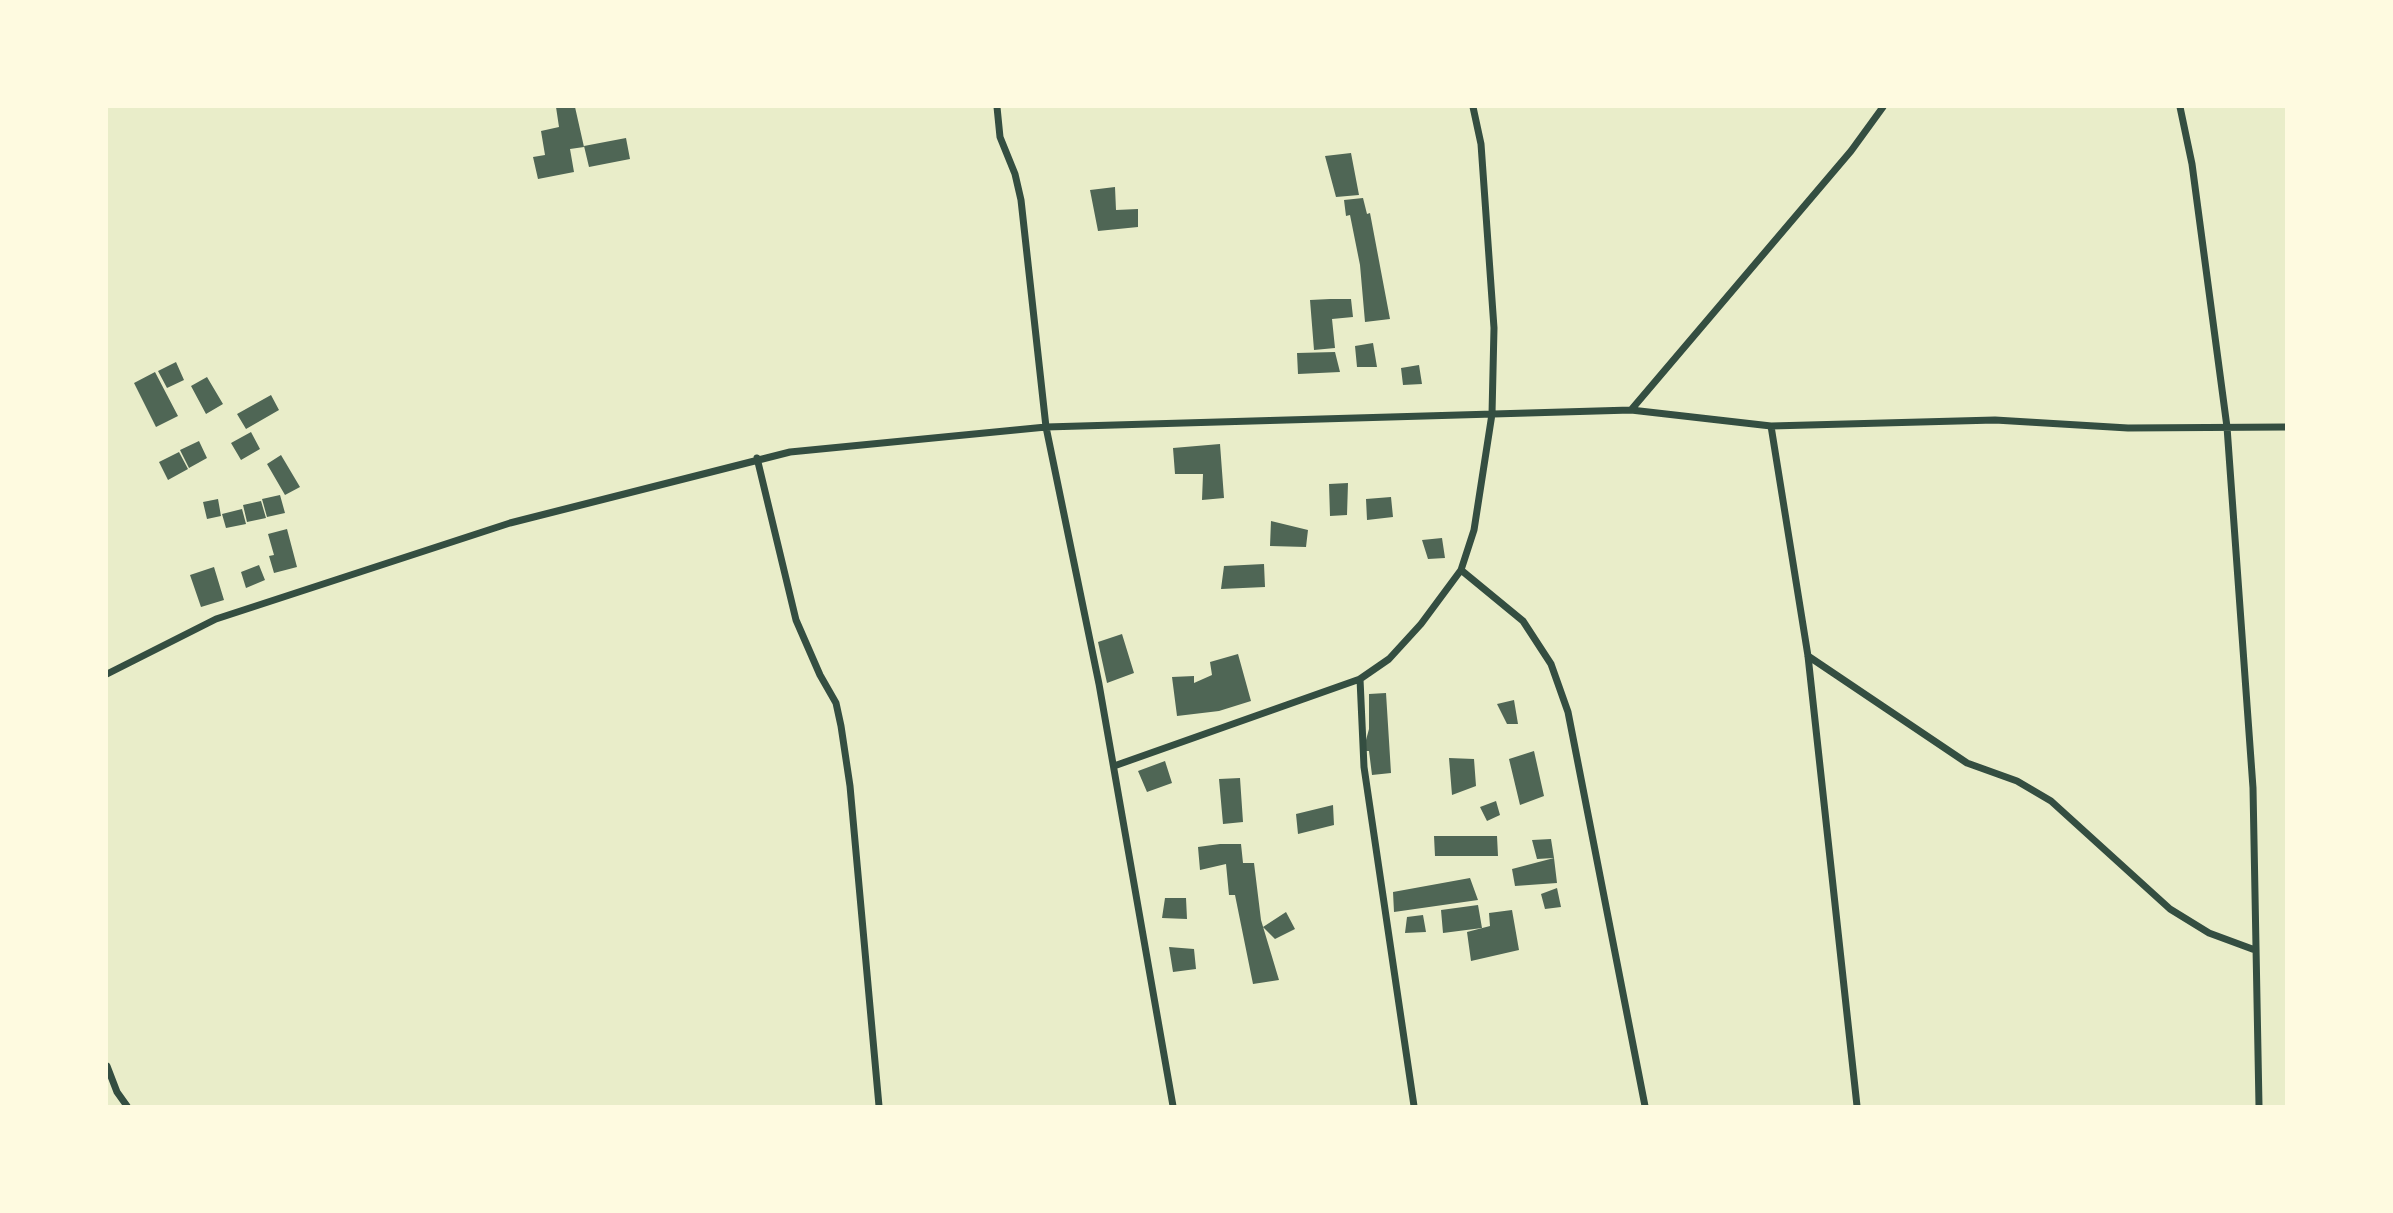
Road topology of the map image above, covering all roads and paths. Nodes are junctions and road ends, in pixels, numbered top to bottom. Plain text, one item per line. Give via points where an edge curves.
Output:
1 (997, 107) edge
2 (1473, 107) edge
3 (1883, 107) edge
4 (2180, 107) edge
5 (1631, 410) junction
6 (1492, 414) junction
7 (1771, 426) junction
8 (1046, 427) junction
9 (2286, 427) edge
10 (2227, 428) junction
11 (757, 458) junction
12 (1461, 570) junction
13 (1808, 656) junction
14 (107, 674) edge
15 (1360, 679) junction
16 (1114, 766) junction
17 (2255, 950) junction
18 (107, 1066) edge
19 (127, 1106) edge
20 (879, 1106) edge
21 (1172, 1106) edge
22 (1414, 1106) edge
23 (1645, 1106) edge
24 (1857, 1106) edge
25 (2259, 1106) edge

1 - 8 street via 1000,137 1021,200
2 - 6 street via 1482,144 1488,224 1494,328
3 - 5 street via 1851,151
4 - 10 street via 2192,164
5 - 6 street
5 - 7 street
6 - 8 street
6 - 12 street via 1474,530
7 - 10 street via 1995,420
7 - 13 street
8 - 11 street
8 - 16 street
9 - 10 street
10 - 17 street via 2253,788
11 - 14 street via 510,523 216,619
11 - 20 street via 796,620 836,703 841,726
12 - 15 street via 1389,659
12 - 23 street via 1523,621 1551,664 1569,712
13 - 17 street via 1967,763 2017,781 2051,801 2170,909 2209,933
13 - 24 street
15 - 16 street
15 - 22 street via 1364,766
16 - 21 street
17 - 25 street
18 - 19 street

